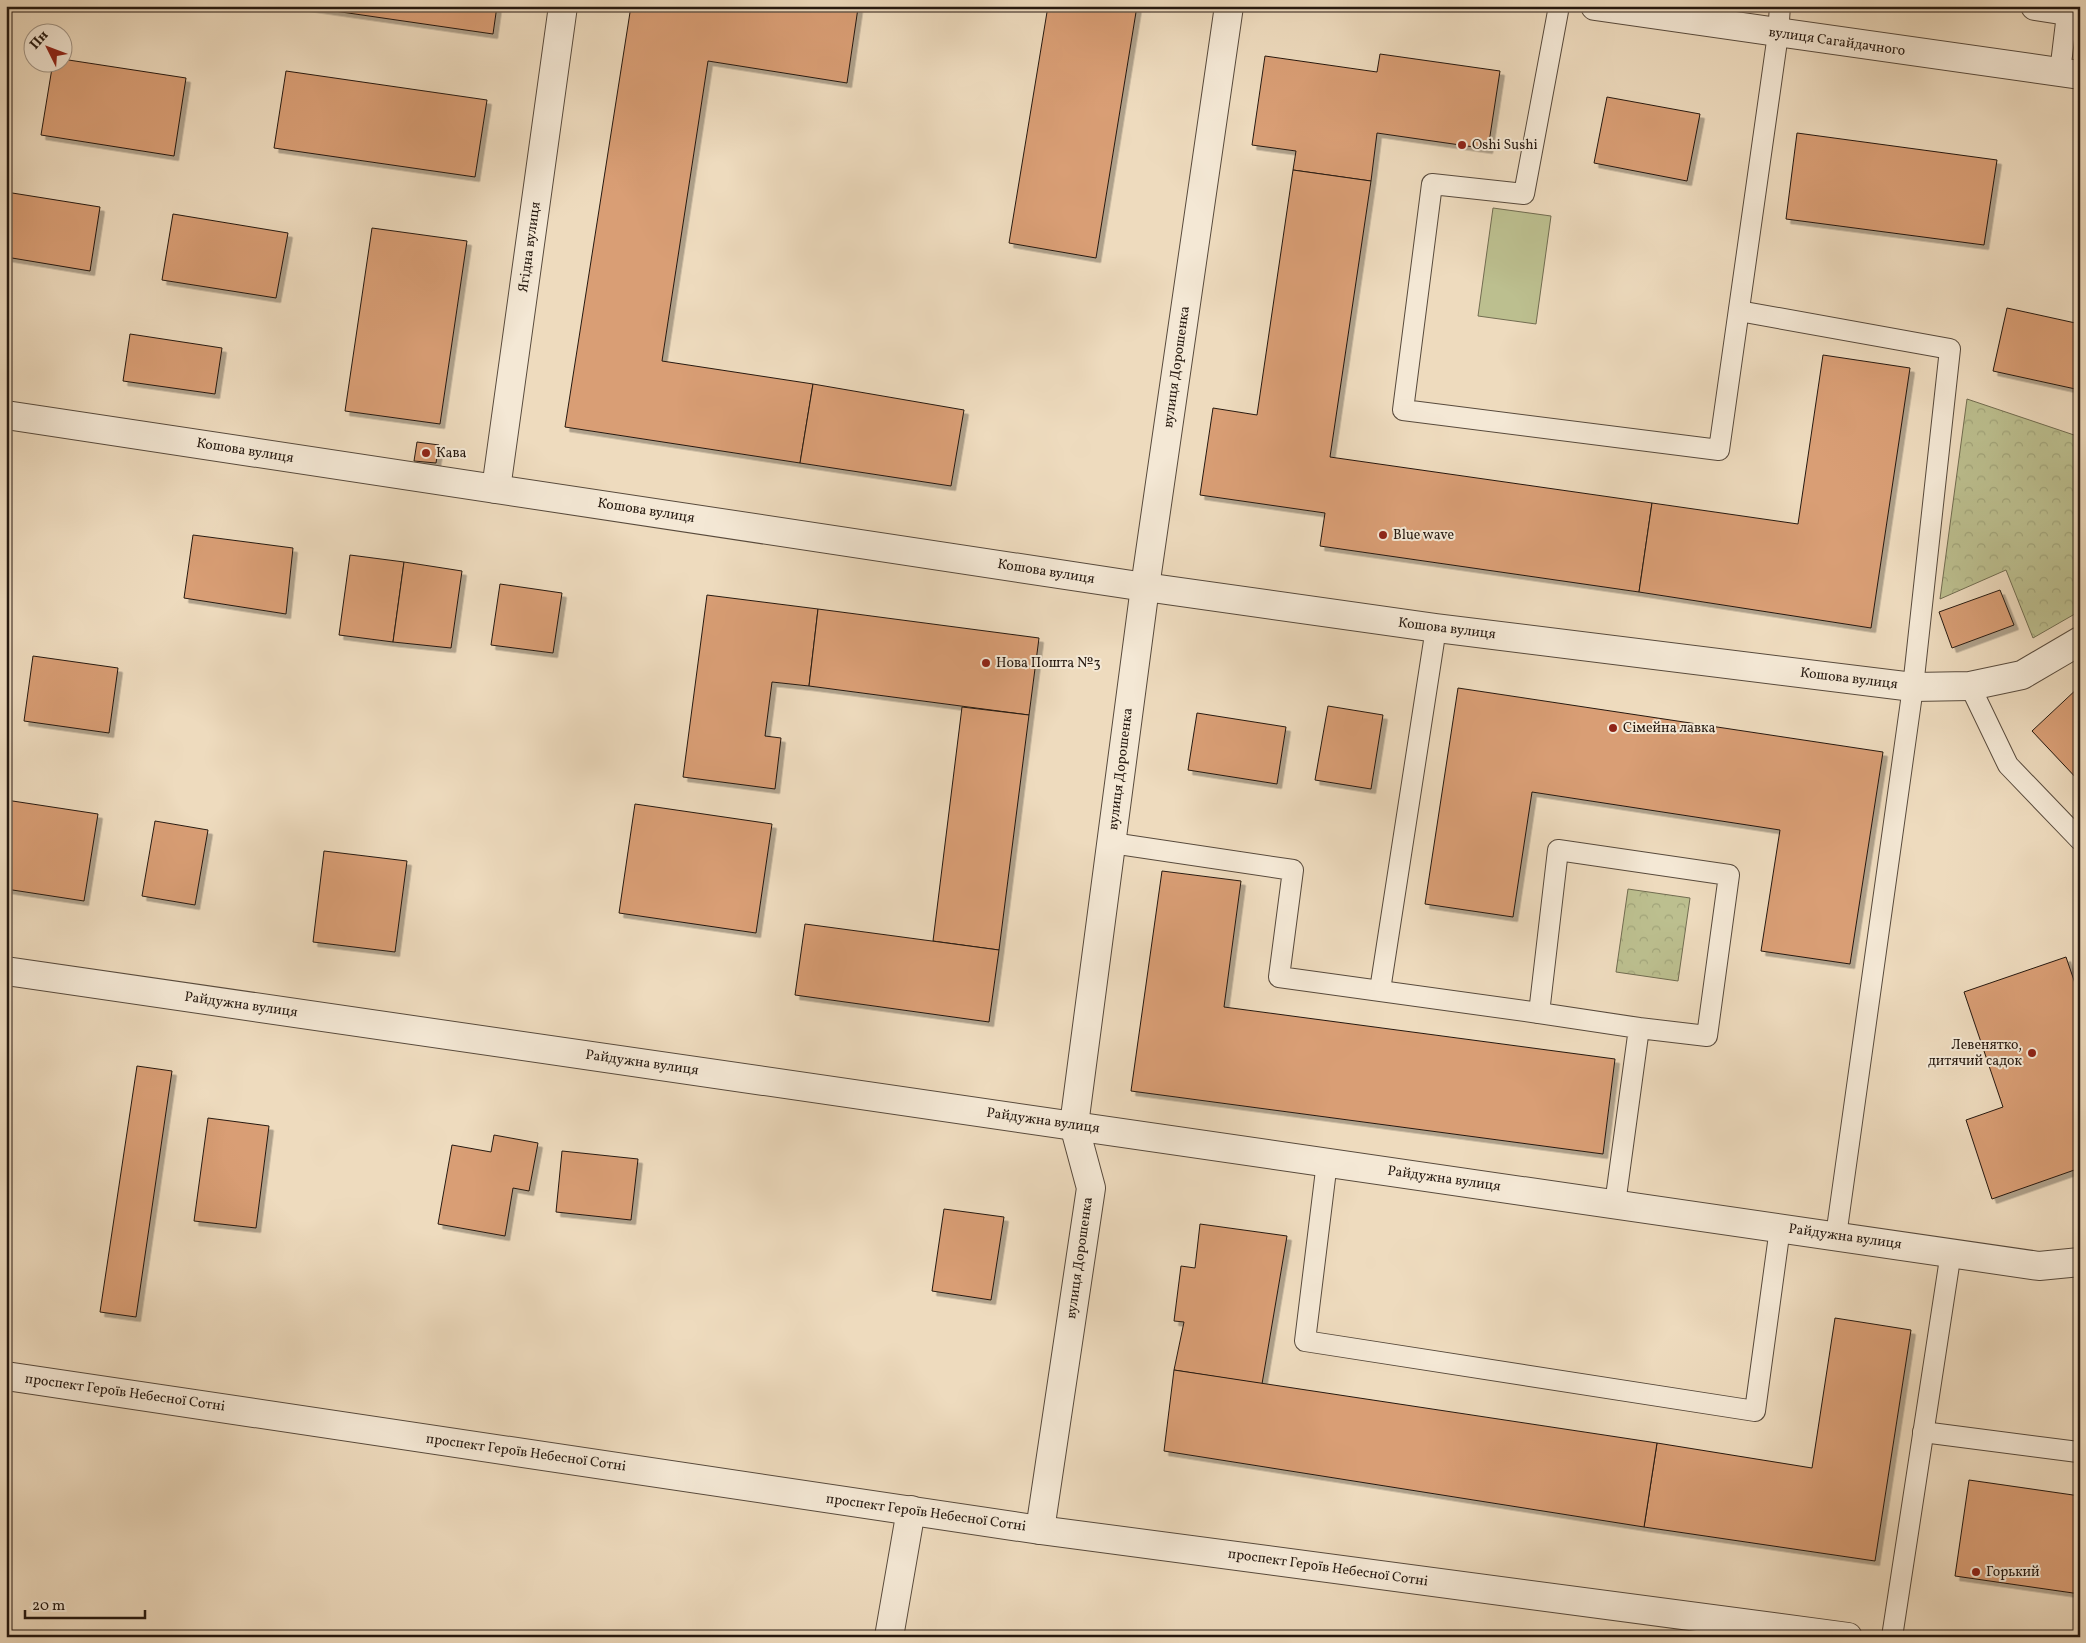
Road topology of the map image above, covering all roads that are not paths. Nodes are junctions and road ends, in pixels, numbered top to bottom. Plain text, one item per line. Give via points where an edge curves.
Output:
1 (563, 6) edge
2 (1229, 6) edge
3 (1560, 6) edge
4 (1595, 6) edge
5 (1780, 6) edge
6 (2035, 6) edge
7 (2072, 10) edge
8 (1778, 34) junction
9 (2070, 74) edge
10 (1739, 311) junction
11 (6, 415) edge
12 (496, 489) junction
13 (1145, 587) junction
14 (1436, 628) junction
15 (2080, 641) edge
16 (1970, 686) junction
17 (1913, 687) junction
18 (2080, 840) edge
19 (1112, 843) junction
20 (6, 971) edge
21 (1380, 990) junction
22 (1540, 1013) junction
23 (1638, 1028) junction
24 (1074, 1125) junction
25 (1327, 1162) junction
26 (1615, 1204) junction
27 (1780, 1228) junction
28 (1836, 1236) junction
29 (1951, 1252) junction
30 (2080, 1262) edge
31 (6, 1376) edge
32 (1923, 1432) junction
33 (2078, 1452) dead end
34 (911, 1510) junction
35 (1040, 1530) junction
36 (889, 1637) edge
37 (1848, 1637) edge
38 (1892, 1637) edge

1 - 12 street, Ягідна вулиця
2 - 13 street, вулиця Дорошенка
3 - 10 lane via 1524,194 1432,184 1403,410 1719,450
4 - 8 street, вулиця Сагайдачного
5 - 8 lane
6 - 7 street
7 - 9 lane
8 - 9 street, вулиця Сагайдачного
8 - 10 lane
10 - 17 lane via 1950,349
11 - 12 street, Кошова вулиця
12 - 13 street, Кошова вулиця
13 - 14 street, Кошова вулиця
13 - 19 street, вулиця Дорошенка
14 - 17 street, Кошова вулиця
14 - 21 lane
15 - 16 street, Кошова вулиця via 2022,675
16 - 17 street, Кошова вулиця
16 - 18 lane via 2008,765
17 - 28 lane
19 - 21 lane via 1293,870 1278,977
19 - 24 street, вулиця Дорошенка
20 - 24 street, Райдужна вулиця
21 - 22 lane
22 - 23 lane
22 - 23 lane via 1558,850 1729,875 1707,1036
23 - 26 lane
24 - 25 street, Райдужна вулиця
24 - 35 street, вулиця Дорошенка via 1091,1188
25 - 26 street, Райдужна вулиця
25 - 27 lane via 1304,1341 1755,1411
26 - 27 street, Райдужна вулиця
27 - 28 street, Райдужна вулиця
28 - 29 street, Райдужна вулиця
29 - 30 street, Райдужна вулиця via 2040,1266
29 - 32 lane
31 - 34 street, проспект Героїв Небесної Сотні
32 - 33 lane
32 - 38 lane
34 - 35 street, проспект Героїв Небесної Сотні
34 - 36 street
35 - 37 street, проспект Героїв Небесної Сотні

